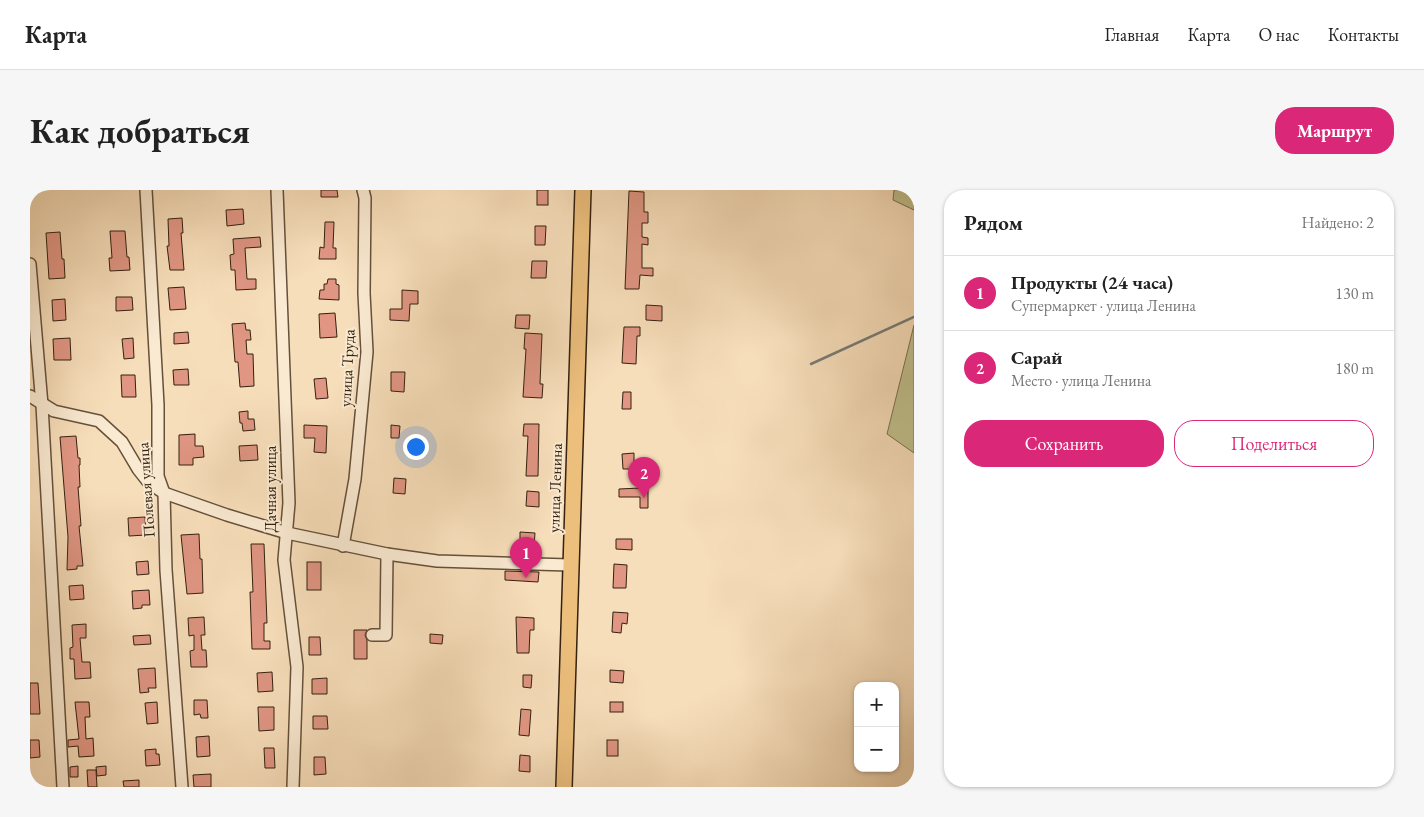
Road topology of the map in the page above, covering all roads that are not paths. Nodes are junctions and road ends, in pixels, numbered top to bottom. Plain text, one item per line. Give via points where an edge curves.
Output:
1 (146, 190) edge
2 (277, 190) edge
3 (363, 190) edge
4 (583, 190) edge
5 (30, 264) edge
6 (30, 396) edge
7 (42, 405) junction
8 (164, 493) junction
9 (287, 533) junction
10 (343, 546) junction
11 (387, 554) junction
12 (570, 565) junction
13 (372, 635) dead end
14 (63, 787) edge
15 (182, 787) edge
16 (293, 787) edge
17 (564, 787) edge

1 - 8 street, Полевая улица via 158,405 158,476
2 - 9 street, Дачная улица via 289,503
3 - 10 street, улица Труда via 367,352 355,479
4 - 12 main road, улица Ленина
5 - 7 street
6 - 7 street
7 - 8 street via 54,411 99,420 122,442 149,483
7 - 14 street
8 - 9 street
8 - 15 street, Полевая улица via 166,570
9 - 10 street
9 - 16 street, Дачная улица via 284,560 297,667
10 - 11 street
11 - 12 street via 436,561
11 - 13 street via 386,635
12 - 17 main road, улица Ленина

